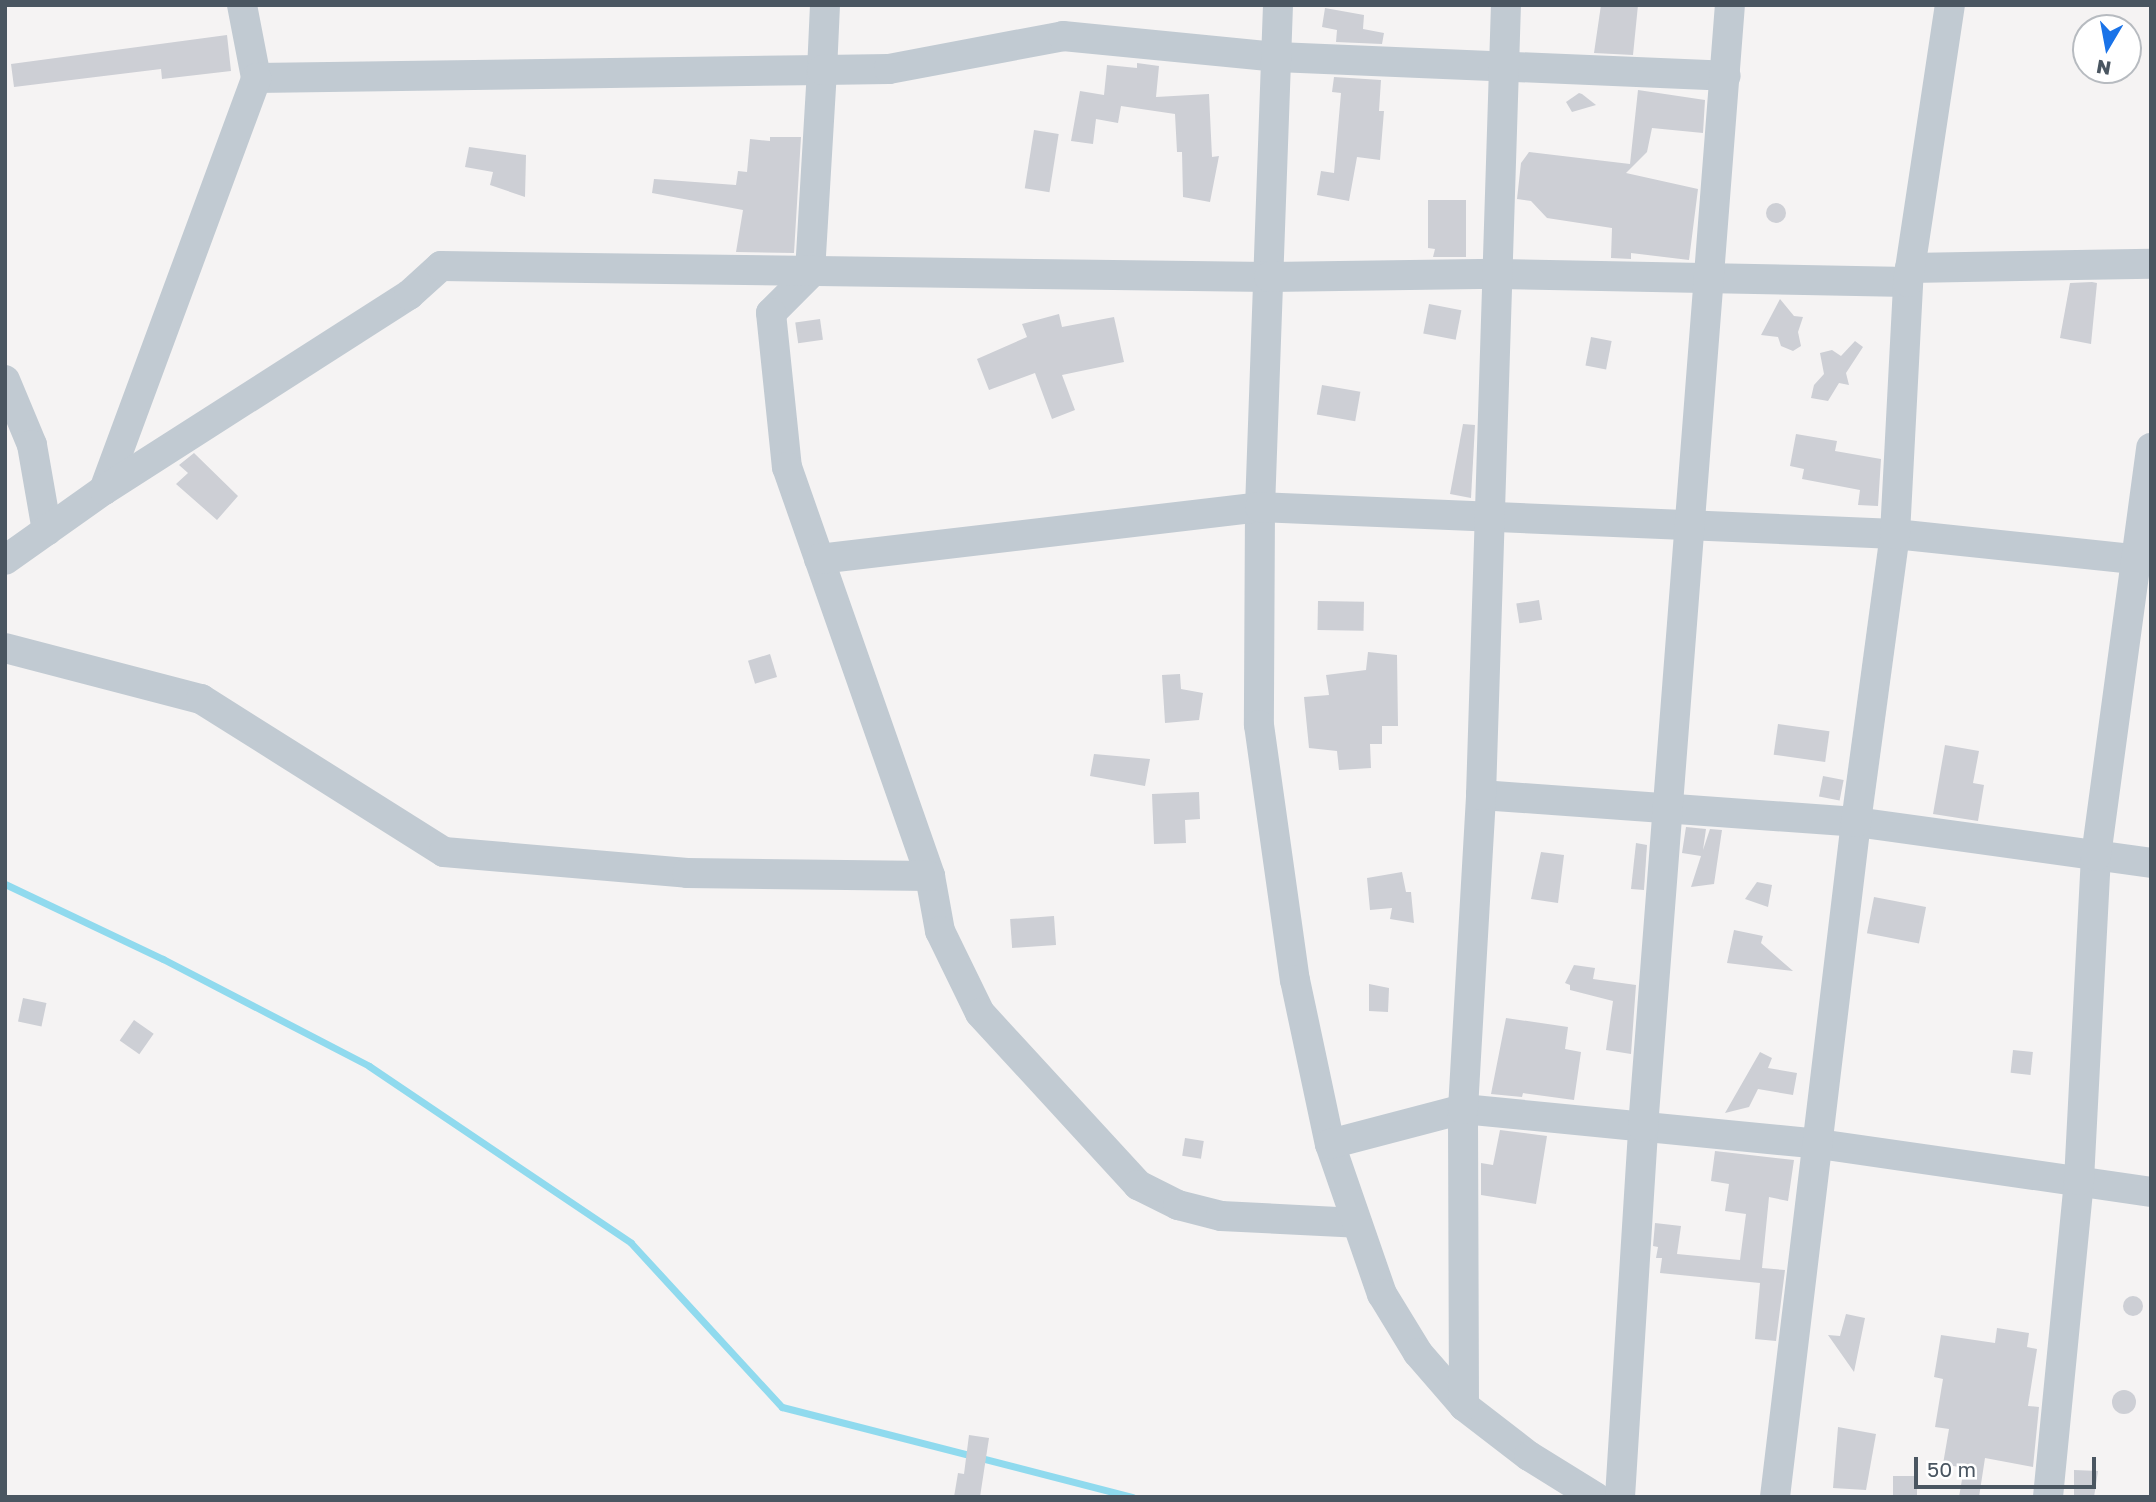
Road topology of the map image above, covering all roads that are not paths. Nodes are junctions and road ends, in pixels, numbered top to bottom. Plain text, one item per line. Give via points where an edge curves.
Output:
1 (242, 5) edge
2 (825, 5) edge
3 (1278, 5) edge
4 (1506, 5) edge
5 (1730, 5) edge
6 (1951, 5) edge
7 (1277, 57) junction
8 (1503, 68) junction
9 (822, 70) junction
10 (1726, 76) junction
11 (256, 78) junction
12 (2151, 264) edge
13 (810, 274) junction
14 (1497, 274) junction
15 (1909, 275) junction
16 (1269, 277) junction
17 (1707, 281) junction
18 (5, 380) edge
19 (2151, 448) edge
20 (104, 490) junction
21 (1260, 507) junction
22 (1490, 517) junction
23 (1690, 526) junction
24 (47, 531) junction
25 (1895, 534) junction
26 (819, 559) junction
27 (5, 560) edge
28 (2144, 560) edge
29 (5, 648) edge
30 (1481, 795) junction
31 (1669, 808) junction
32 (1856, 822) junction
33 (2096, 856) junction
34 (2151, 863) edge
35 (930, 876) junction
36 (1463, 1109) junction
37 (1643, 1127) junction
38 (1330, 1144) junction
39 (1819, 1144) junction
40 (2079, 1180) junction
41 (2151, 1192) edge
42 (1357, 1223) junction
43 (1464, 1406) junction
44 (1595, 1497) edge
45 (1620, 1497) edge
46 (1775, 1497) edge
47 (2048, 1497) edge

1 - 11 street
2 - 9 street
3 - 7 street
4 - 8 street
5 - 10 street
6 - 15 street
7 - 8 street
7 - 9 street via 1063,36 889,69
7 - 16 street
8 - 10 street
8 - 14 street
9 - 11 street
9 - 13 street
10 - 17 street
11 - 20 street
12 - 15 street
13 - 16 street
13 - 20 street via 441,266 409,295
13 - 26 street via 771,313 788,467
14 - 16 street
14 - 17 street
14 - 22 street
15 - 17 street
15 - 25 street
16 - 21 street
17 - 23 street
18 - 24 street via 32,445
19 - 28 street
20 - 24 street
21 - 22 street
21 - 26 street
21 - 38 street via 1259,725 1296,980
22 - 23 street
22 - 30 street
23 - 25 street
23 - 31 street
24 - 27 street
25 - 28 street
25 - 32 street
26 - 35 street
28 - 33 street
29 - 35 street via 201,699 444,852 687,873
30 - 31 street
30 - 36 street
31 - 32 street
31 - 37 street
32 - 33 street
32 - 39 street
33 - 34 street
33 - 40 street
35 - 42 street via 940,931 980,1013 1138,1185 1178,1205 1221,1216
36 - 37 street
36 - 38 street
36 - 43 street
37 - 39 street
37 - 45 street
38 - 42 street
39 - 40 street
39 - 46 street
40 - 41 street
40 - 47 street
42 - 43 street via 1382,1294 1418,1353
43 - 44 street via 1529,1456

